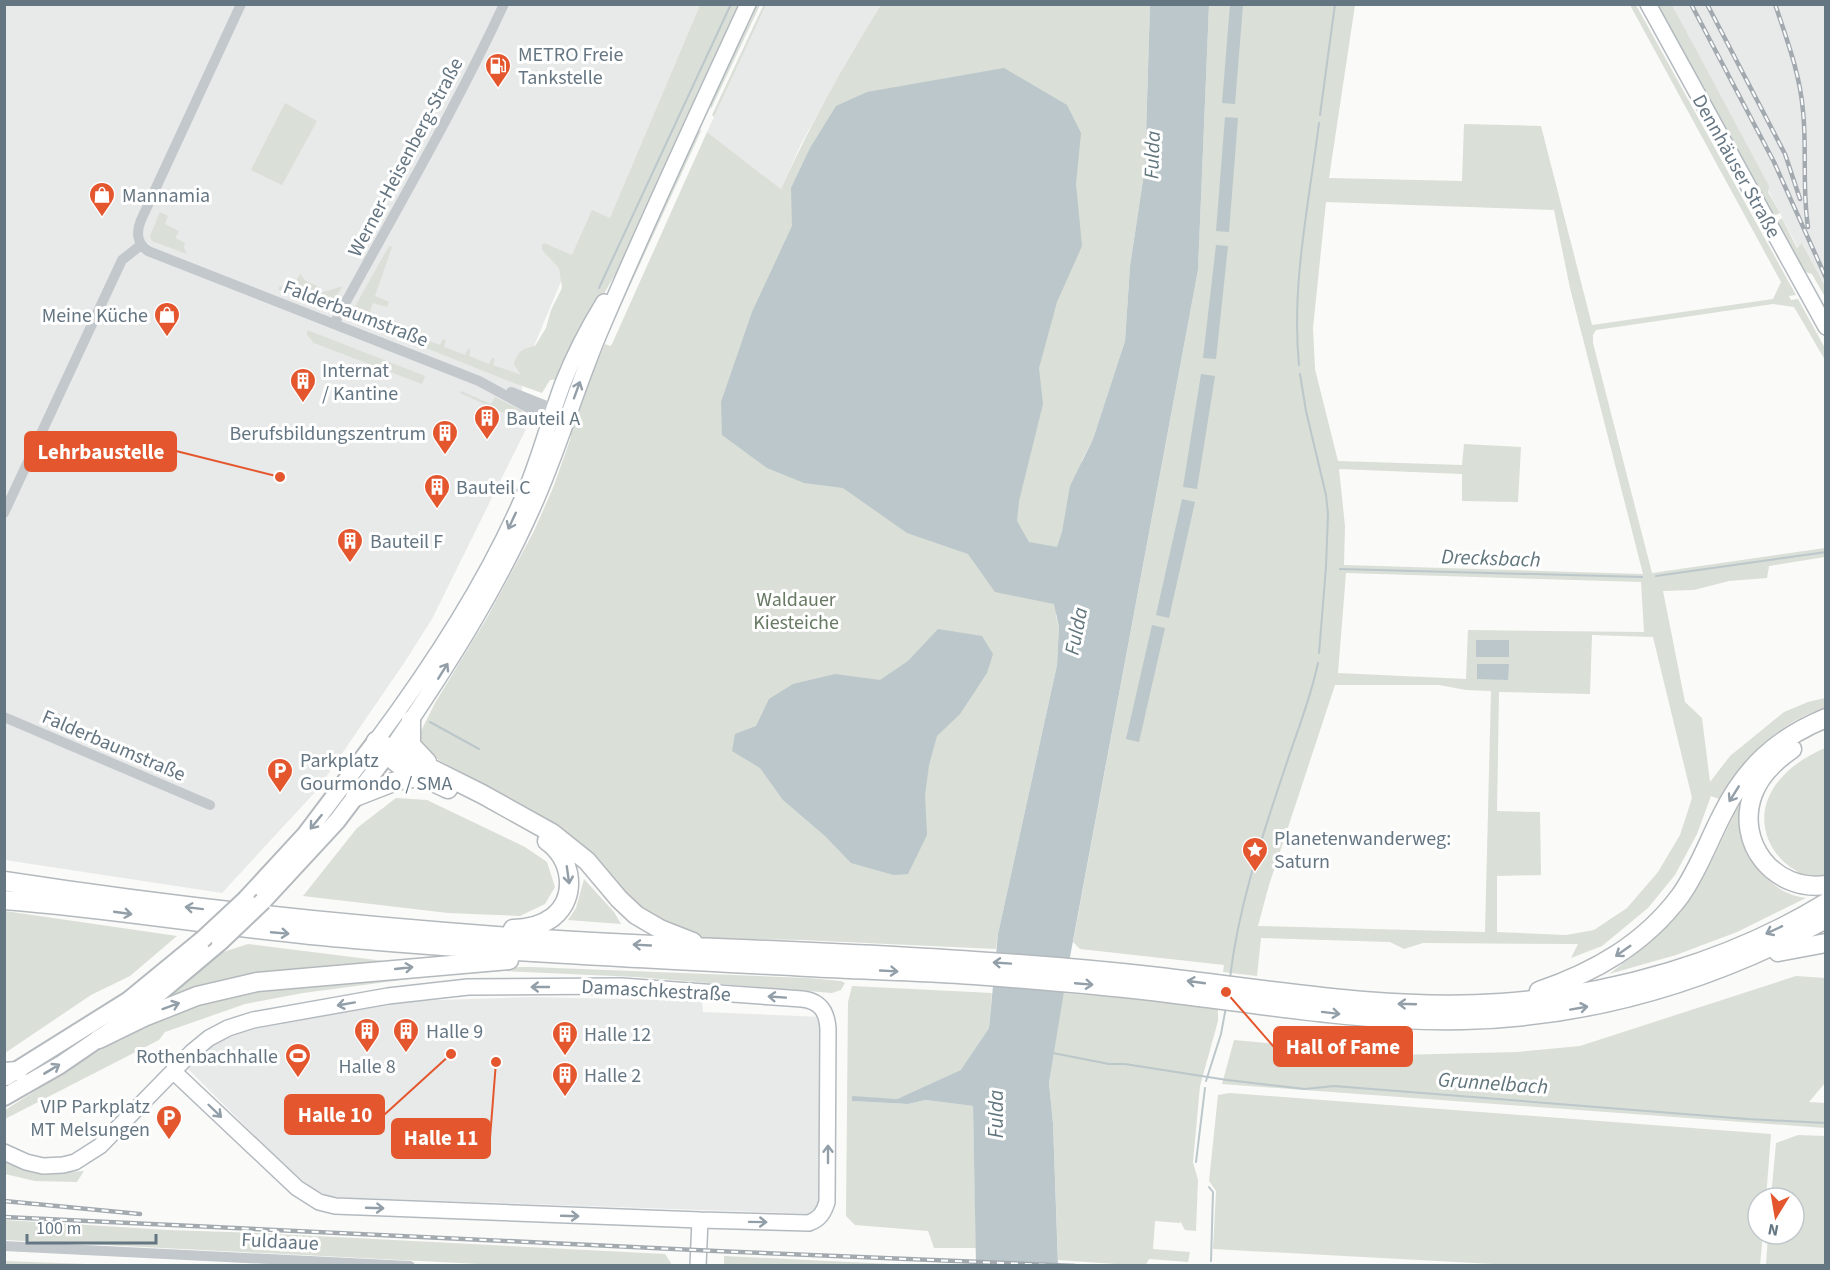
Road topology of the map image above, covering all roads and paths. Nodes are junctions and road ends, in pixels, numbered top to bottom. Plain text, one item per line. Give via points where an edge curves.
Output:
1 (241, 4) edge
2 (504, 4) edge
3 (748, 4) edge
4 (1647, 4) edge
5 (141, 245) junction
6 (633, 253) junction
7 (334, 324) junction
8 (1826, 327) edge
9 (479, 381) junction
10 (554, 410) junction
11 (549, 428) junction
12 (557, 445) junction
13 (4, 513) edge
14 (4, 717) edge
15 (1826, 718) edge
16 (411, 720) junction
17 (1826, 730) edge
18 (385, 748) junction
19 (427, 773) junction
20 (355, 797) junction
21 (210, 805) dead end
22 (4, 881) edge
23 (1826, 885) edge
24 (4, 894) edge
25 (4, 900) edge
26 (1826, 903) edge
27 (65, 905) junction
28 (1826, 919) edge
29 (437, 932) junction
30 (1826, 943) edge
31 (721, 949) junction
32 (575, 955) junction
33 (1744, 960) junction
34 (830, 961) junction
35 (1274, 999) junction
36 (1503, 1003) junction
37 (99, 1039) junction
38 (173, 1071) junction
39 (9, 1074) edge
40 (4, 1097) edge
41 (4, 1142) edge
42 (4, 1152) edge
43 (26, 1162) junction
44 (700, 1220) junction
45 (4, 1246) edge
46 (410, 1266) edge
47 (698, 1266) edge

1 - 5 street via 141,220
2 - 7 street, Werner-Heisenberg-Straße
3 - 6 street
4 - 8 street, Dennhäuser Straße
5 - 7 street, Falderbaumstraße
5 - 13 street via 121,263
6 - 10 street via 583,340
12 -> 6 street
7 - 9 street, Falderbaumstraße
9 - 10 street
9 - 11 street, Falderbaumstraße via 538,412
10 - 11 street
10 - 12 street via 558,420
11 -> 18 street via 521,503 475,592 408,697
16 -> 12 street via 488,597 532,509
14 - 21 street, Falderbaumstraße
15 -> 36 highway via 1799,730 1761,758 1731,798 1684,889 1648,931 1590,971
16 - 18 street
16 - 19 highway via 412,747
17 - 23 highway via 1804,740 1764,774 1753,793 1748,815 1752,840 1768,868 1793,883
18 - 19 highway via 401,768
18 - 20 main road
18 -> 39 main road, bridge via 246,899 202,940 129,1000
19 - 20 highway
19 -> 29 highway via 550,843 563,858 570,877 562,906 540,925
19 - 31 highway via 552,833 587,861 619,899 647,922 682,939
20 - 37 main road, bridge via 263,901 220,942
29 -> 22 highway via 262,916
24 - 27 highway
25 - 27 highway
26 -> 36 highway via 1732,950 1675,970 1596,990
27 -> 32 highway via 256,930
28 - 33 highway
31 -> 29 highway
30 - 33 highway
31 - 34 highway
32 - 34 highway
37 -> 32 highway via 197,996 257,982
35 -> 33 highway via 1341,1015 1432,1020 1549,1013 1623,1000
34 - 35 highway via 967,960 1086,969
36 -> 35 highway via 1411,1005
40 -> 37 main road
38 - 43 street, Damaschkestraße via 86,1156 63,1166
38 -> 44 street, Damaschkestraße via 274,1168 319,1202
44 -> 38 street, Damaschkestraße via 809,1222 824,1212 828,1191 828,1029 826,1014 817,1003 621,986 468,987 388,996 253,1020 209,1038
41 - 43 street
42 - 43 street, Damaschkestraße
44 - 47 street
45 - 46 street, Fuldaaue

